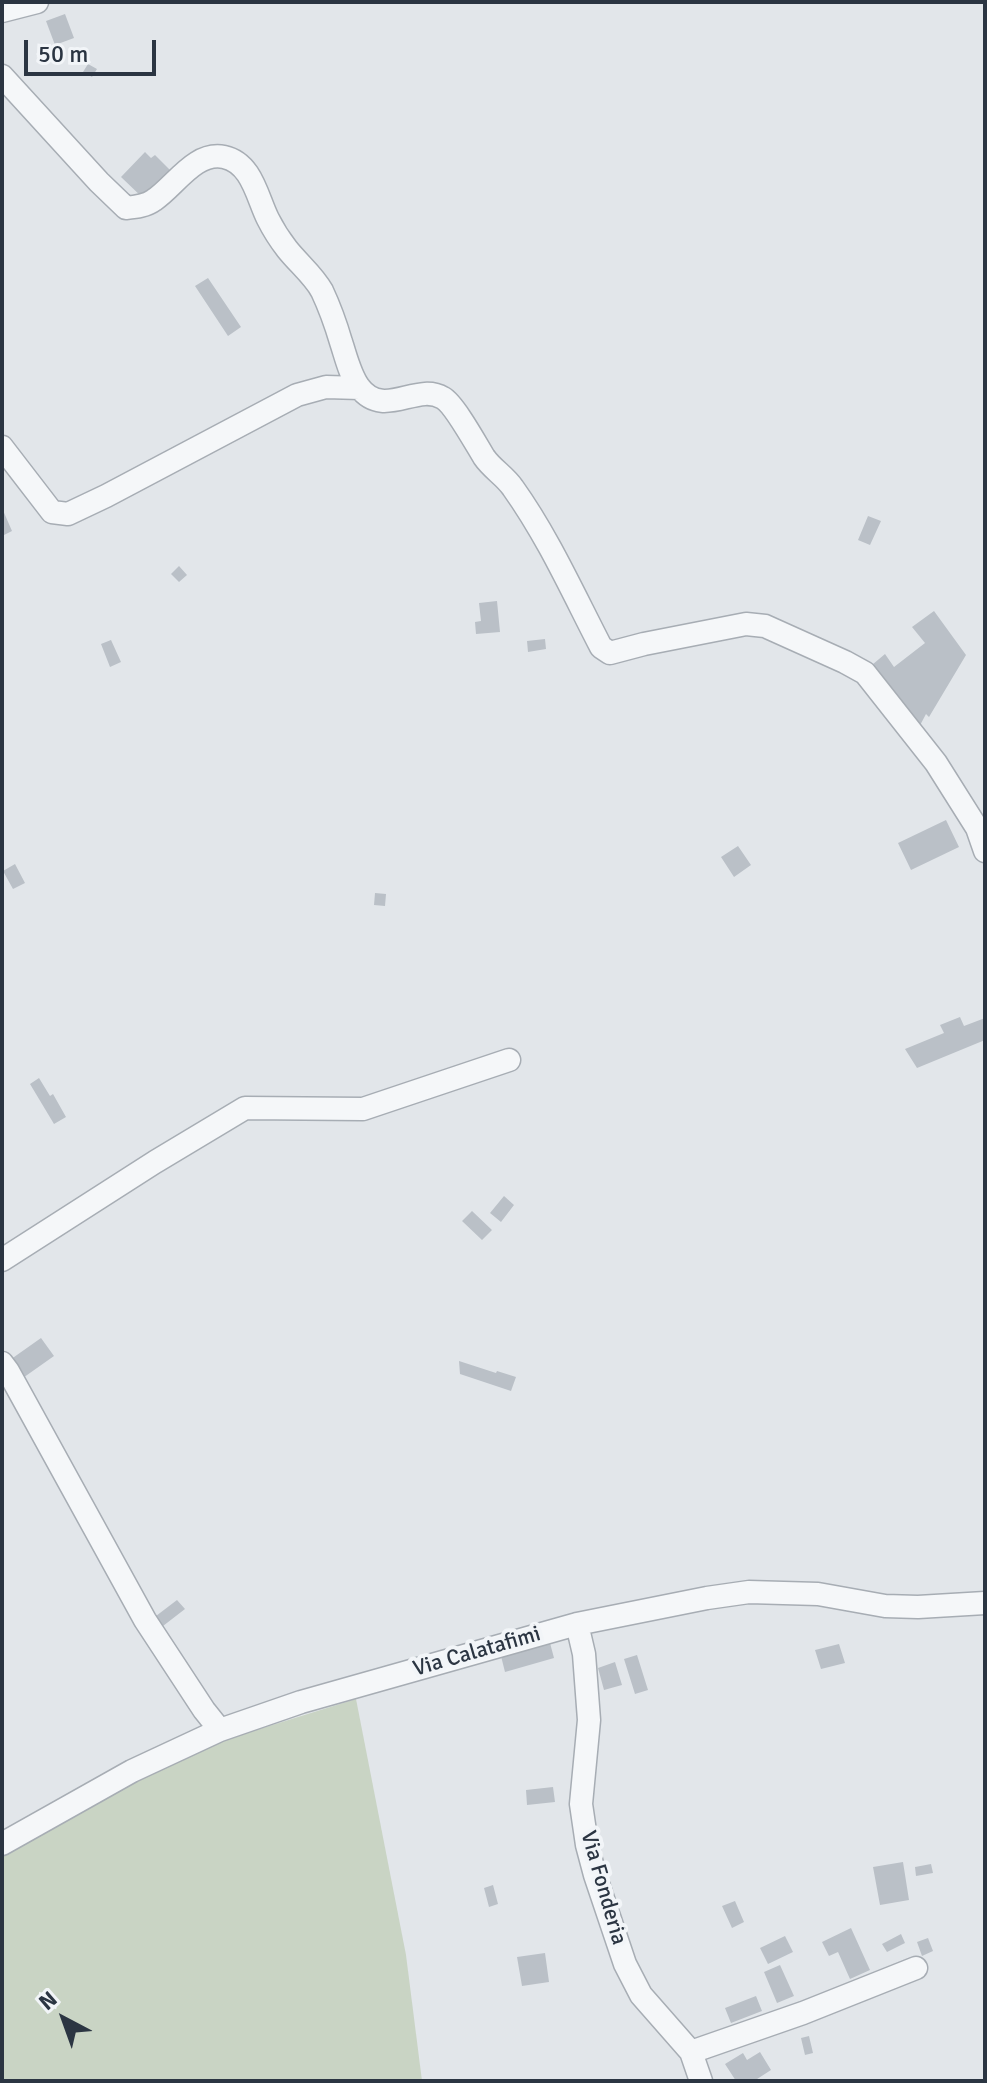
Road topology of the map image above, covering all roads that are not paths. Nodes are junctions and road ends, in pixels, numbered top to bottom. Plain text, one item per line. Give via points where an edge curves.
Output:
1 (37, 2) edge
2 (2, 11) edge
3 (2, 76) edge
4 (360, 388) junction
5 (2, 447) edge
6 (985, 851) edge
7 (509, 1060) dead end
8 (2, 1260) edge
9 (2, 1363) edge
10 (985, 1603) edge
11 (577, 1624) junction
12 (220, 1730) junction
13 (2, 1844) edge
14 (916, 1968) dead end
15 (691, 2052) junction
16 (701, 2081) edge

1 - 2 street
3 - 4 street via 126,208 153,201 203,160 221,156 238,163 287,249 320,288
4 - 5 street via 326,387 297,395 68,514 52,512
4 - 6 street via 374,399 392,402 429,392 446,399 487,462 511,485 601,647 610,653 746,624 765,626 865,673 936,763 977,828
7 - 8 street via 363,1109 245,1108
9 - 12 street via 145,1620
10 - 11 street, Via Calatafimi via 885,1606 818,1594 749,1592
11 - 12 street, Via Calatafimi
11 - 15 street, Via Fonderia via 589,1720 581,1804 587,1845 625,1964 641,1995
12 - 13 street, Via Calatafimi via 132,1771
14 - 15 street
15 - 16 street, Via Fonderia

